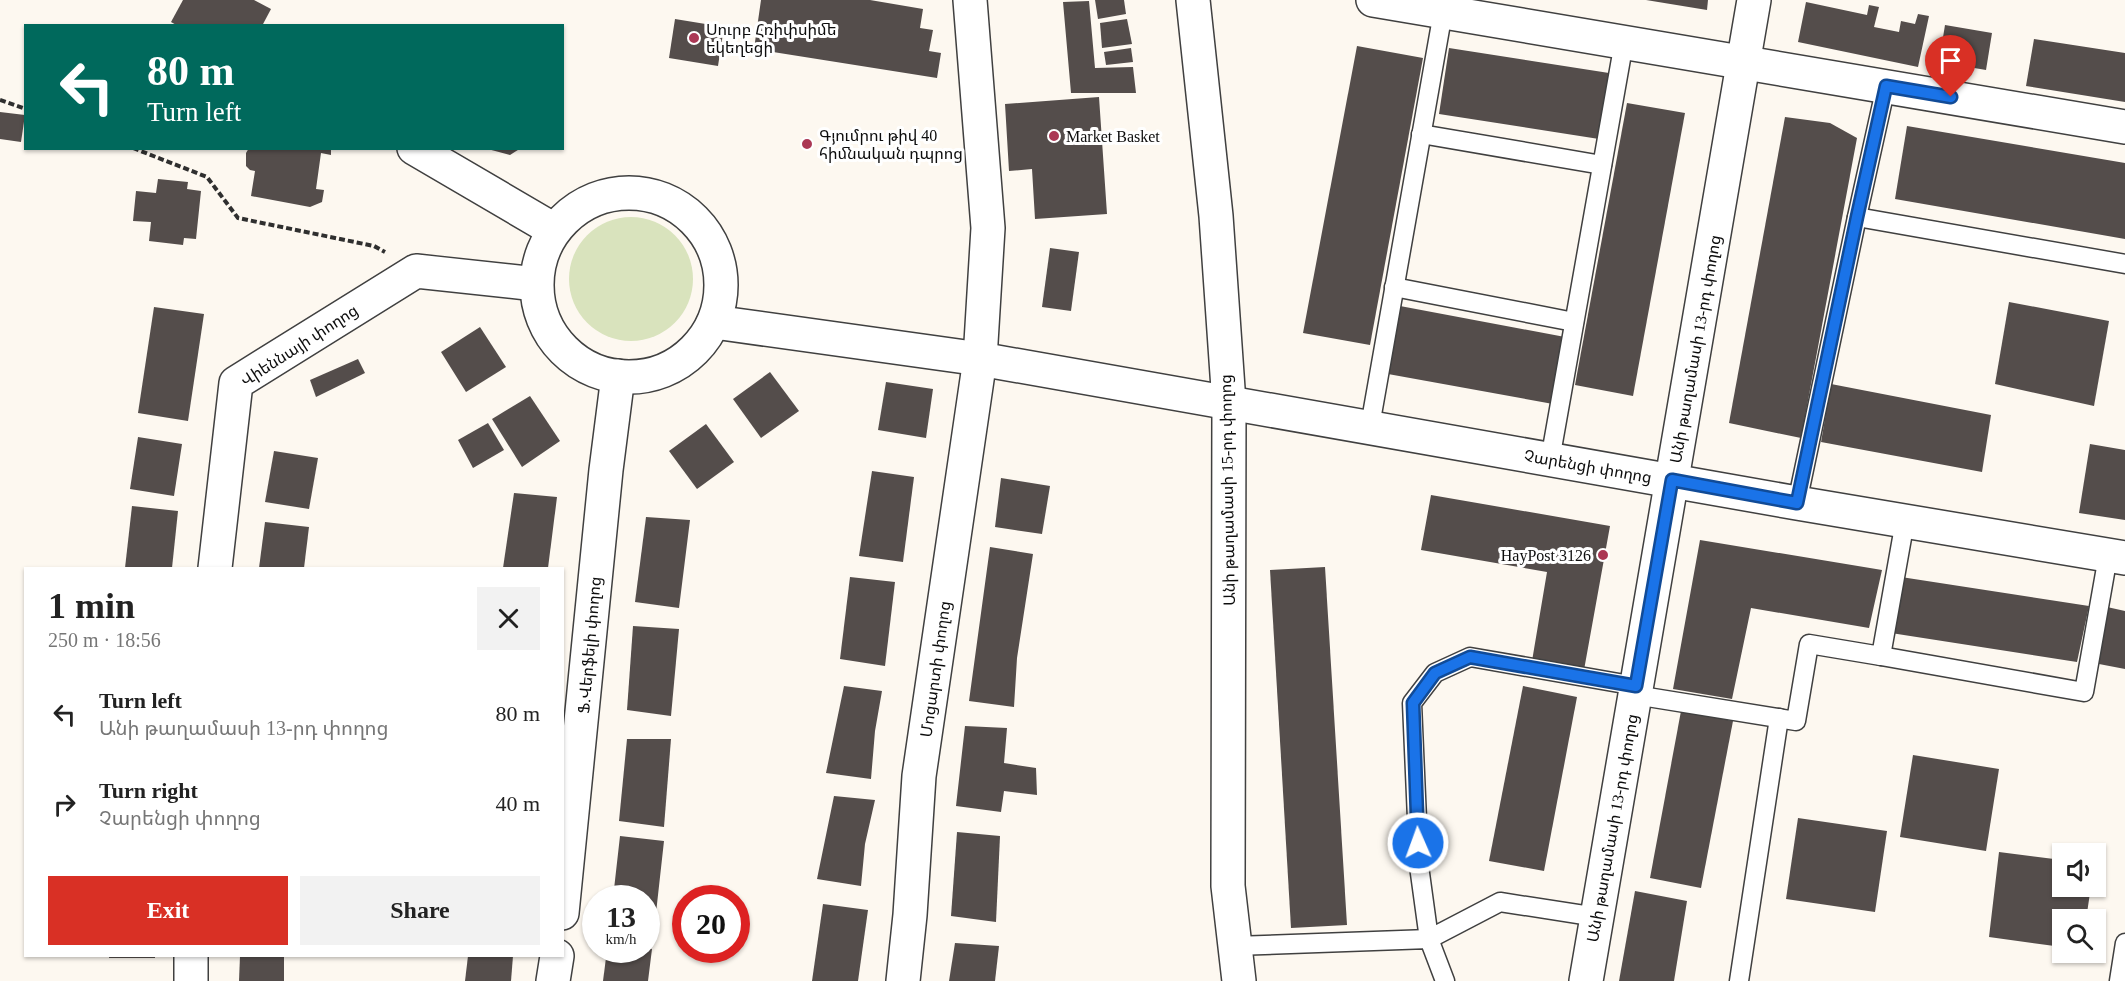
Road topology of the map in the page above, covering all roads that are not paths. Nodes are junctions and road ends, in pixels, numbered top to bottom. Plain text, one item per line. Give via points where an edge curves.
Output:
1 (970, 0) edge
2 (1193, 0) edge
3 (1373, 0) edge
4 (1755, 0) edge
5 (1443, 12) junction
6 (1624, 42) junction
7 (1744, 62) junction
8 (1886, 86) junction
9 (2125, 127) edge
10 (1421, 134) junction
11 (417, 150) edge
12 (1602, 165) junction
13 (1857, 217) junction
14 (554, 230) junction
15 (2125, 264) edge
16 (536, 284) junction
17 (1394, 287) junction
18 (714, 322) junction
19 (1574, 322) junction
20 (980, 359) junction
21 (618, 376) junction
22 (1229, 403) junction
23 (1370, 426) junction
24 (1550, 460) junction
25 (1672, 480) junction
26 (1797, 503) junction
27 (1905, 521) junction
28 (2116, 557) edge
29 (215, 567) edge
30 (1881, 656) junction
31 (1636, 691) junction
32 (1779, 718) junction
33 (564, 893) edge
34 (1597, 917) junction
35 (1429, 939) junction
36 (2125, 943) edge
37 (1234, 946) junction
38 (191, 957) edge
39 (557, 957) edge
40 (191, 981) edge
41 (553, 981) edge
42 (903, 981) edge
43 (1239, 981) edge
44 (1445, 981) edge
45 (1586, 981) edge
46 (1739, 981) edge
47 (2119, 981) edge

1 - 20 street, Մոցարտի փողոց via 988,228
2 - 22 street, Անի թաղամասի 15-րդ փողոց via 1216,216
3 - 5 street
4 - 7 street, Անի թաղամասի 13-րդ փողոց
5 - 6 street
5 - 10 lane
6 - 7 street
6 - 12 lane
7 - 8 street
7 - 25 street, Անի թաղամասի 13-րդ փողոց
8 - 9 street
8 - 13 lane
10 - 12 lane
10 - 17 lane
11 - 14 street
12 - 19 lane
13 - 15 lane
13 - 26 lane
14 - 16 street via 541,255
14 - 18 street via 576,209 603,196 633,192 662,198 688,213 708,236 720,262 722,292
16 - 21 street via 540,311 551,335 569,355 592,369
16 - 29 street, Վիեննայի փողոց via 416,271 236,383
17 - 19 lane
17 - 23 lane
18 - 20 street, Չարենցի փողոց
18 - 21 street via 698,346 675,365 648,375
19 - 24 lane
20 - 22 street, Չարենցի փողոց
20 - 42 street, Մոցարտի փողոց via 919,776
21 - 33 street, Ֆ.Վերֆելի փողոց
22 - 23 street, Չարենցի փողոց
22 - 37 street, Անի թաղամասի 15-րդ փողոց via 1228,886
23 - 24 street, Չարենցի փողոց
24 - 25 street, Չարենցի փողոց
25 - 26 street, Չարենցի փողոց
25 - 31 street, Անի թաղամասի 13-րդ փողոց
26 - 27 street, Չարենցի փողոց
27 - 28 street, Չարենցի փողոց
27 - 30 lane
28 - 30 lane via 2085,692
30 - 32 lane via 1809,644 1796,721
31 - 32 lane
31 - 34 street, Անի թաղամասի 13-րդ փողոց
31 - 35 lane via 1470,657 1435,673 1413,703 1419,866
32 - 46 lane
34 - 35 lane via 1500,902
34 - 45 street, Անի թաղամասի 13-րդ փողոց
35 - 37 lane
35 - 44 lane
36 - 47 lane
37 - 43 street, Անի թաղամասի 15-րդ փողոց
38 - 40 street
39 - 41 street

